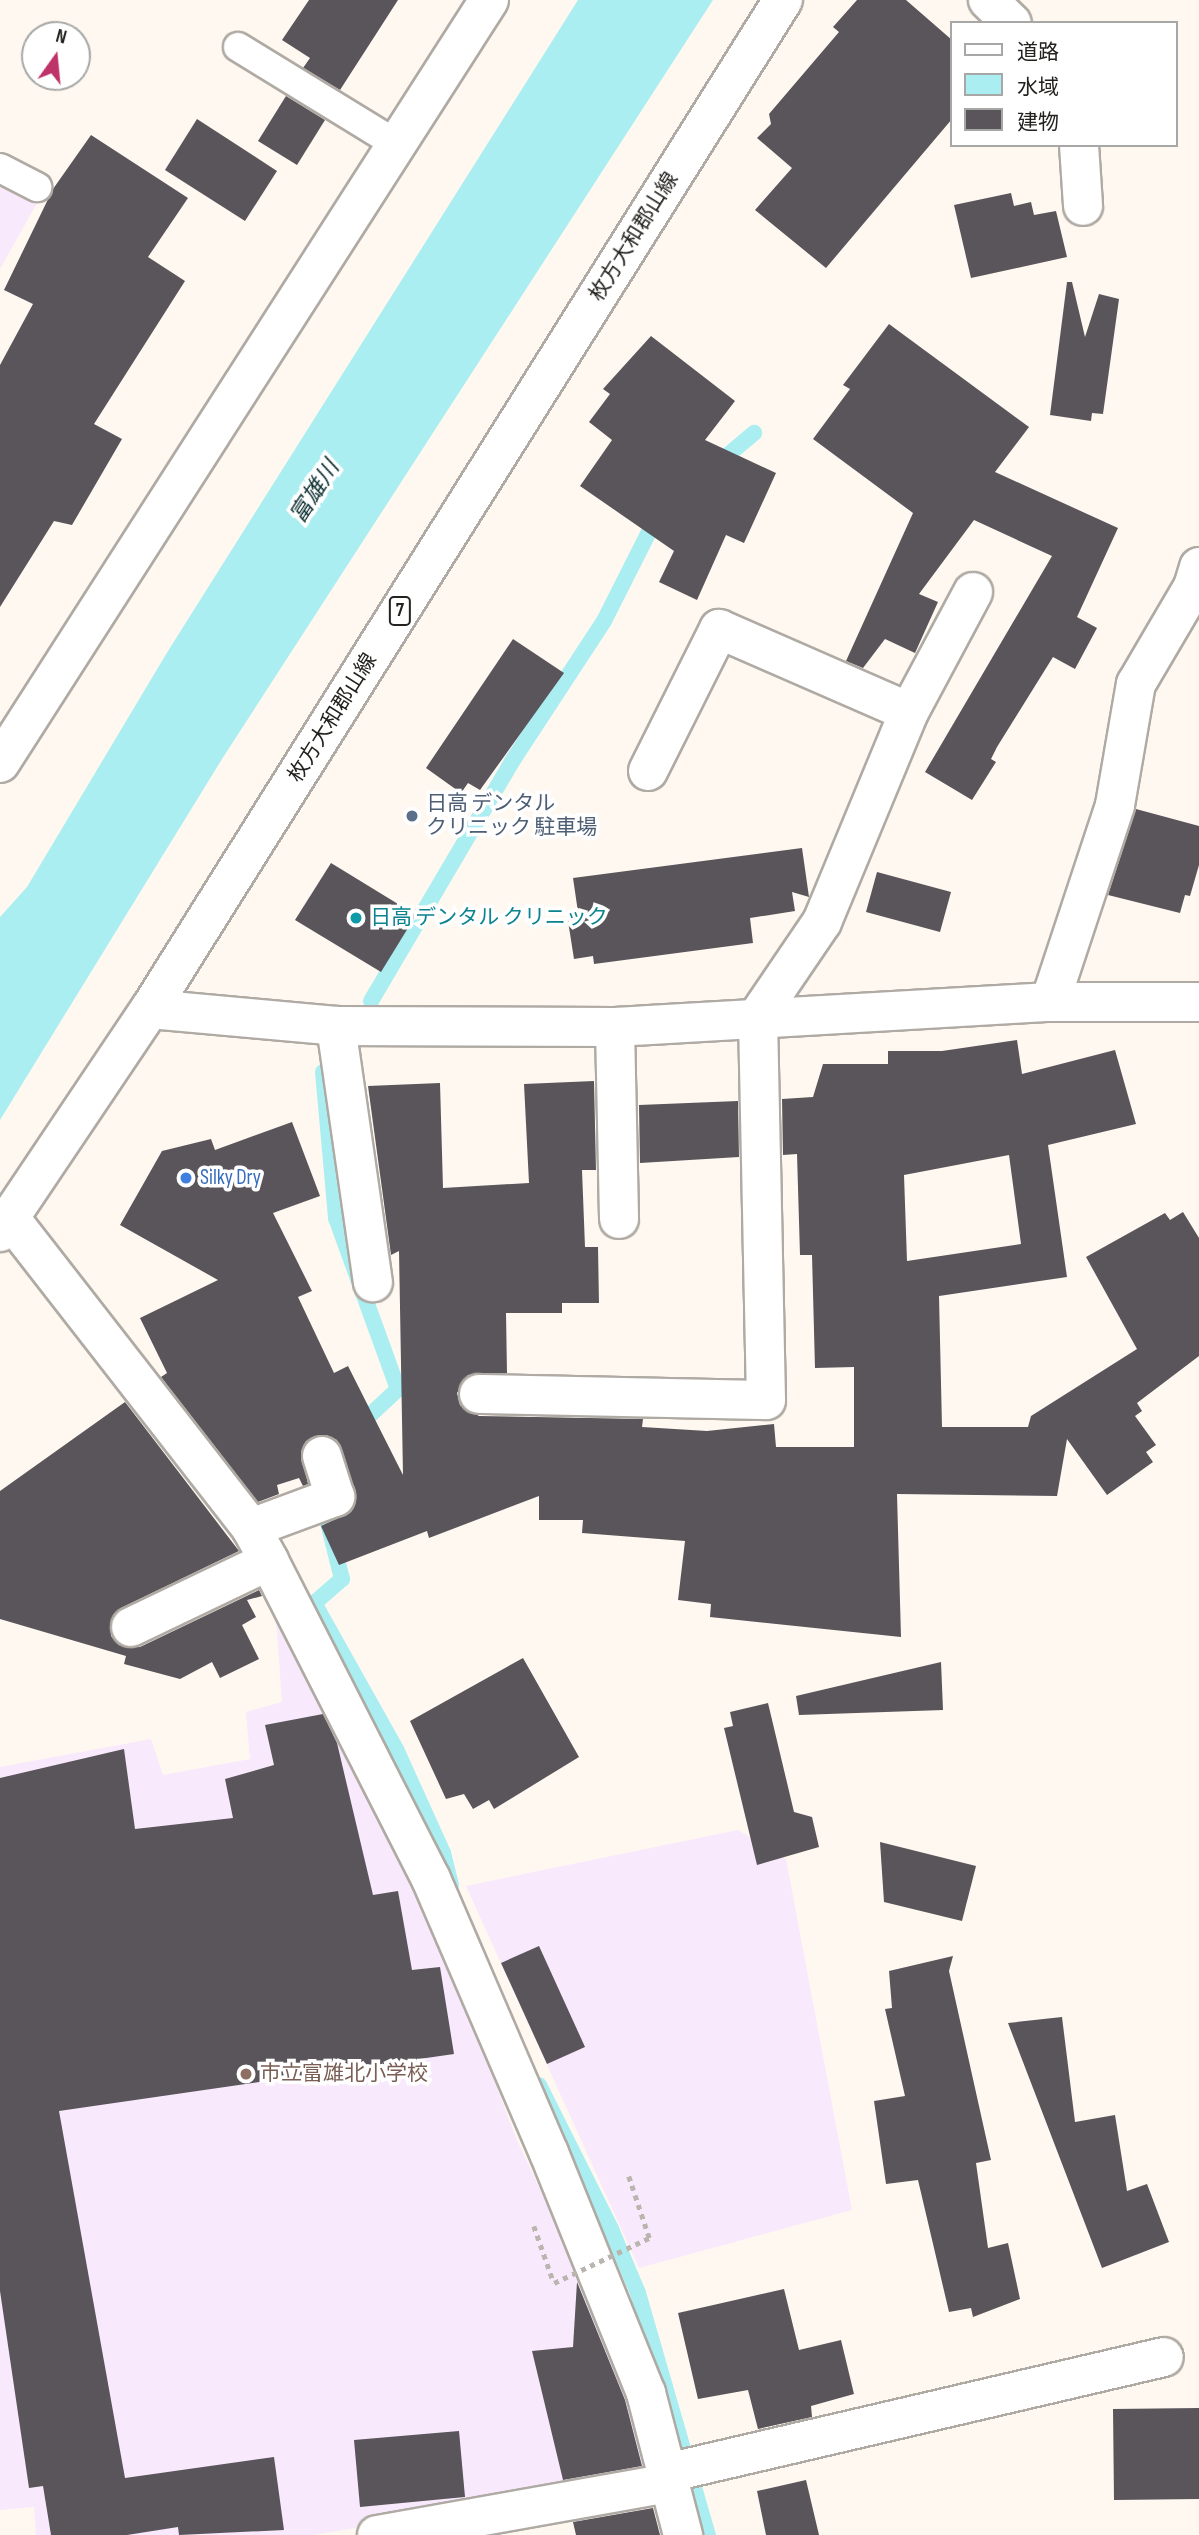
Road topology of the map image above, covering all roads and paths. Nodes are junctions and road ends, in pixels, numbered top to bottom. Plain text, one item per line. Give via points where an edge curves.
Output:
1 (489, 0) edge
2 (783, 0) edge
3 (988, 0) edge
4 (1010, 21) edge
5 (238, 47) dead end
6 (396, 144) junction
7 (1079, 147) edge
8 (0, 168) edge
9 (37, 187) dead end
10 (1083, 206) dead end
11 (1199, 567) edge
12 (973, 592) dead end
13 (909, 712) junction
14 (0, 763) edge
15 (648, 771) dead end
16 (1050, 1002) junction
17 (1199, 1002) edge
18 (150, 1009) junction
19 (758, 1016) junction
20 (336, 1026) junction
21 (615, 1027) junction
22 (3, 1219) edge
23 (619, 1219) dead end
24 (373, 1282) dead end
25 (479, 1394) dead end
26 (322, 1456) dead end
27 (251, 1528) junction
28 (269, 1561) junction
29 (131, 1627) dead end
30 (628, 2175) dead end
31 (534, 2227) dead end
32 (1164, 2357) dead end
33 (669, 2478) junction
34 (377, 2535) edge
35 (683, 2535) edge

1 - 6 street
2 - 18 street, 枚方大和郡山線 / 7
3 - 4 street
5 - 6 lane
6 - 14 street
7 - 10 street
8 - 9 lane
11 - 16 street via 1193,587 1136,684 1115,805
12 - 13 street
13 - 15 street via 719,629
13 - 19 street via 822,922
16 - 17 street
16 - 19 street
18 - 20 street
18 - 22 street, 枚方大和郡山線 / 7
19 - 21 street
19 - 25 street via 766,1400
20 - 21 street
20 - 24 street
21 - 23 street
22 - 27 street
26 - 27 street via 335,1497
27 - 28 street
28 - 29 street
28 - 33 street via 431,1879 550,2153 646,2393
30 - 31 path, bridge via 649,2238 554,2283
32 - 33 street
33 - 34 street
33 - 35 street

